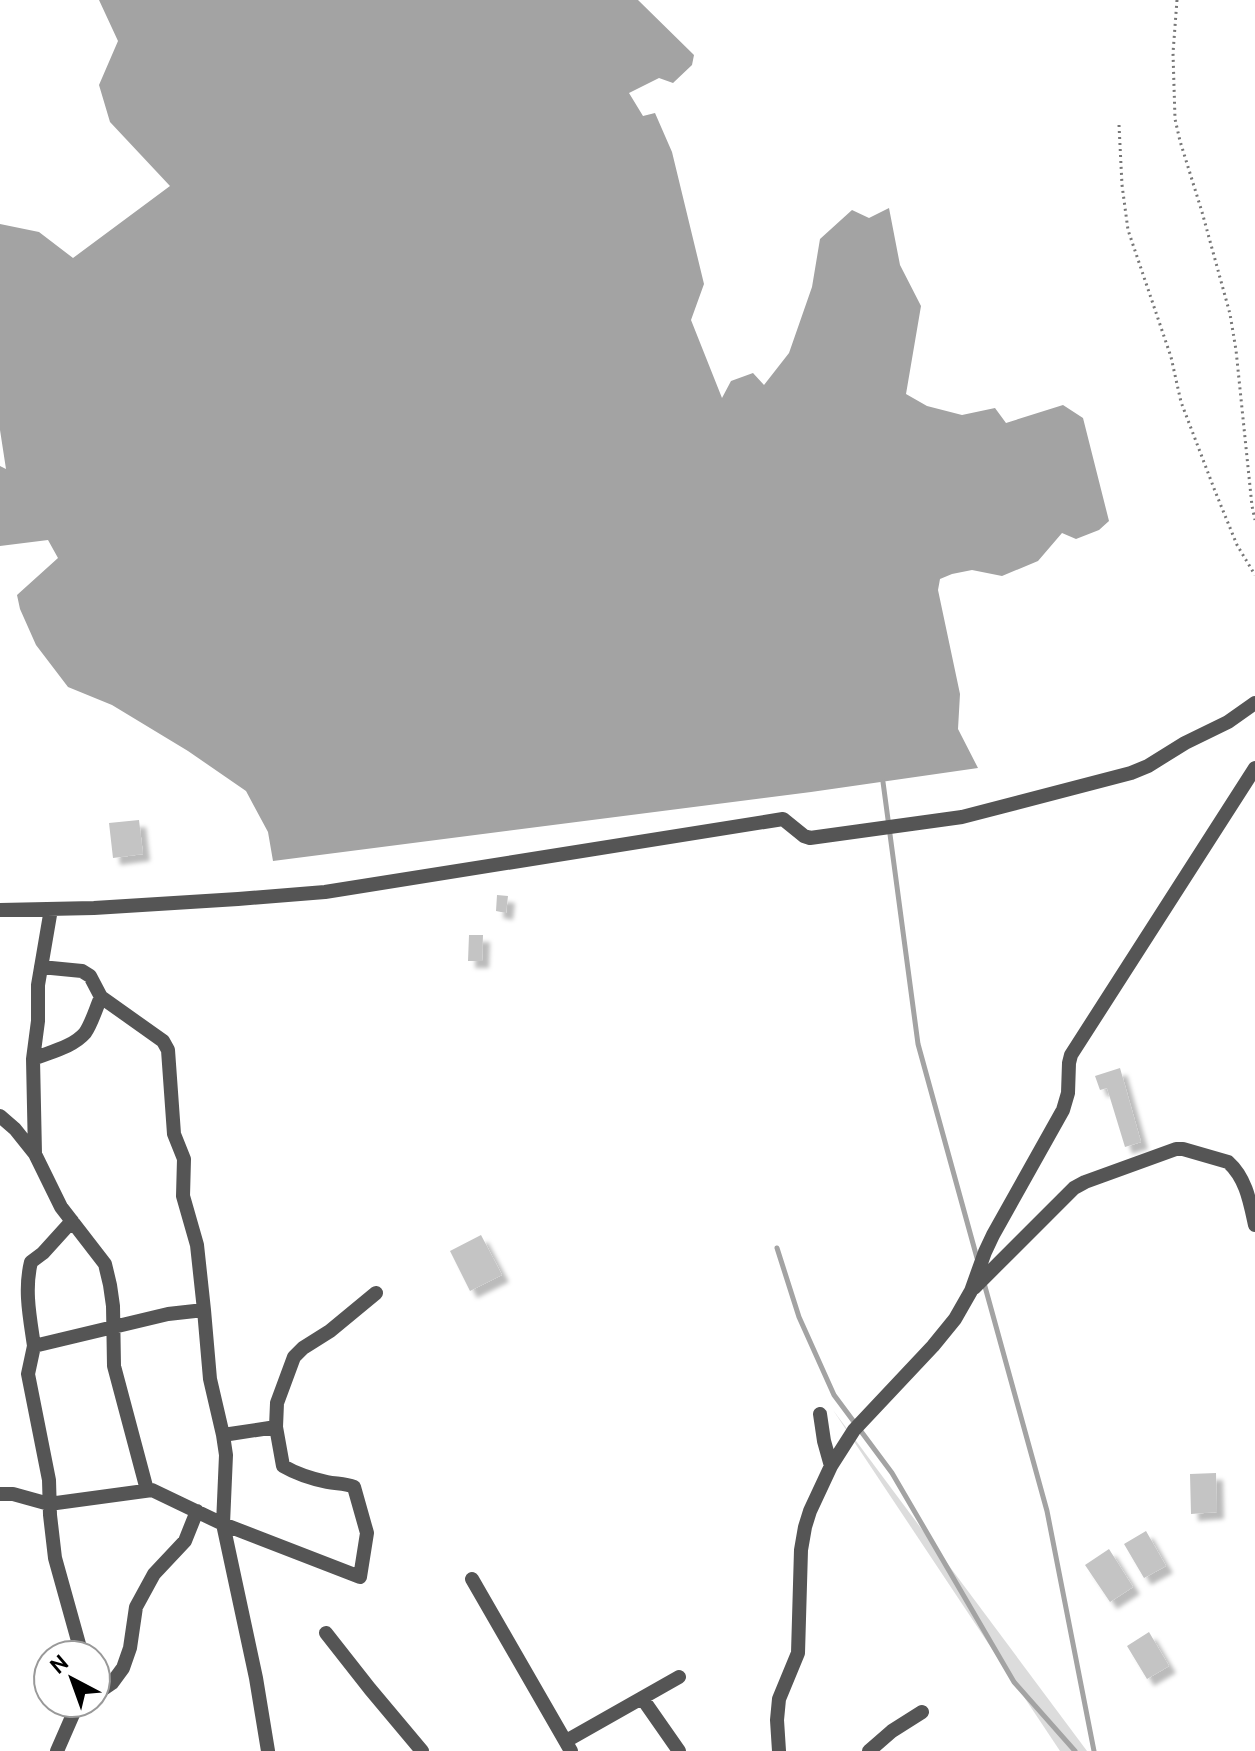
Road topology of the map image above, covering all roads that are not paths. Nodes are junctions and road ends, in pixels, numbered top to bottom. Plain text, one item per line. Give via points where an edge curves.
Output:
1 (1255, 703) edge
2 (1255, 768) edge
3 (51, 909) junction
4 (0, 910) edge
5 (41, 967) junction
6 (101, 997) junction
7 (33, 1059) junction
8 (0, 1116) edge
9 (35, 1154) junction
10 (1253, 1199) edge
11 (72, 1221) junction
12 (1255, 1225) edge
13 (971, 1291) junction
14 (376, 1293) dead end
15 (204, 1310) junction
16 (113, 1326) junction
17 (34, 1346) junction
18 (820, 1414) dead end
19 (276, 1427) junction
20 (223, 1435) junction
21 (831, 1466) junction
22 (147, 1490) junction
23 (0, 1494) edge
24 (49, 1504) junction
25 (197, 1511) junction
26 (223, 1524) junction
27 (472, 1579) dead end
28 (326, 1633) dead end
29 (78, 1639) edge
30 (679, 1677) dead end
31 (112, 1683) edge
32 (642, 1698) junction
33 (922, 1712) dead end
34 (72, 1719) edge
35 (568, 1746) edge
36 (57, 1751) edge
37 (268, 1751) edge
38 (422, 1751) edge
39 (679, 1751) edge
40 (779, 1751) edge
41 (869, 1751) edge

1 - 3 street via 1140,770 962,817 810,838 783,819 325,892
2 - 13 street via 1071,1055 1063,1110 993,1235
3 - 4 street
3 - 5 street
5 - 6 street via 82,971
5 - 7 street
6 - 7 street via 76,1041
6 - 15 street via 168,1050 174,1134 184,1159 183,1196 197,1245
7 - 9 street
8 - 9 street
9 - 11 street
10 - 12 street
10 - 13 street via 1228,1162 1183,1149 1169,1151 1074,1188
11 - 16 street via 105,1264
11 - 17 street via 31,1262 28,1306
13 - 21 street via 947,1330 854,1430
14 - 19 street via 294,1357 277,1403
15 - 16 street
15 - 20 street via 210,1379
16 - 17 street
16 - 22 street via 114,1366
17 - 24 street via 28,1374
18 - 21 street
19 - 20 street
19 - 26 street via 283,1466 354,1487 367,1533 360,1577
20 - 26 street
21 - 40 street via 803,1537 798,1653 779,1699
22 - 24 street
22 - 25 street
23 - 24 street
24 - 29 street via 55,1558
25 - 26 street
25 - 31 street via 185,1541 154,1574 136,1607 130,1648
26 - 37 street
27 - 35 street
28 - 38 street
30 - 32 street
32 - 35 street
32 - 39 street
33 - 41 street
34 - 36 street

